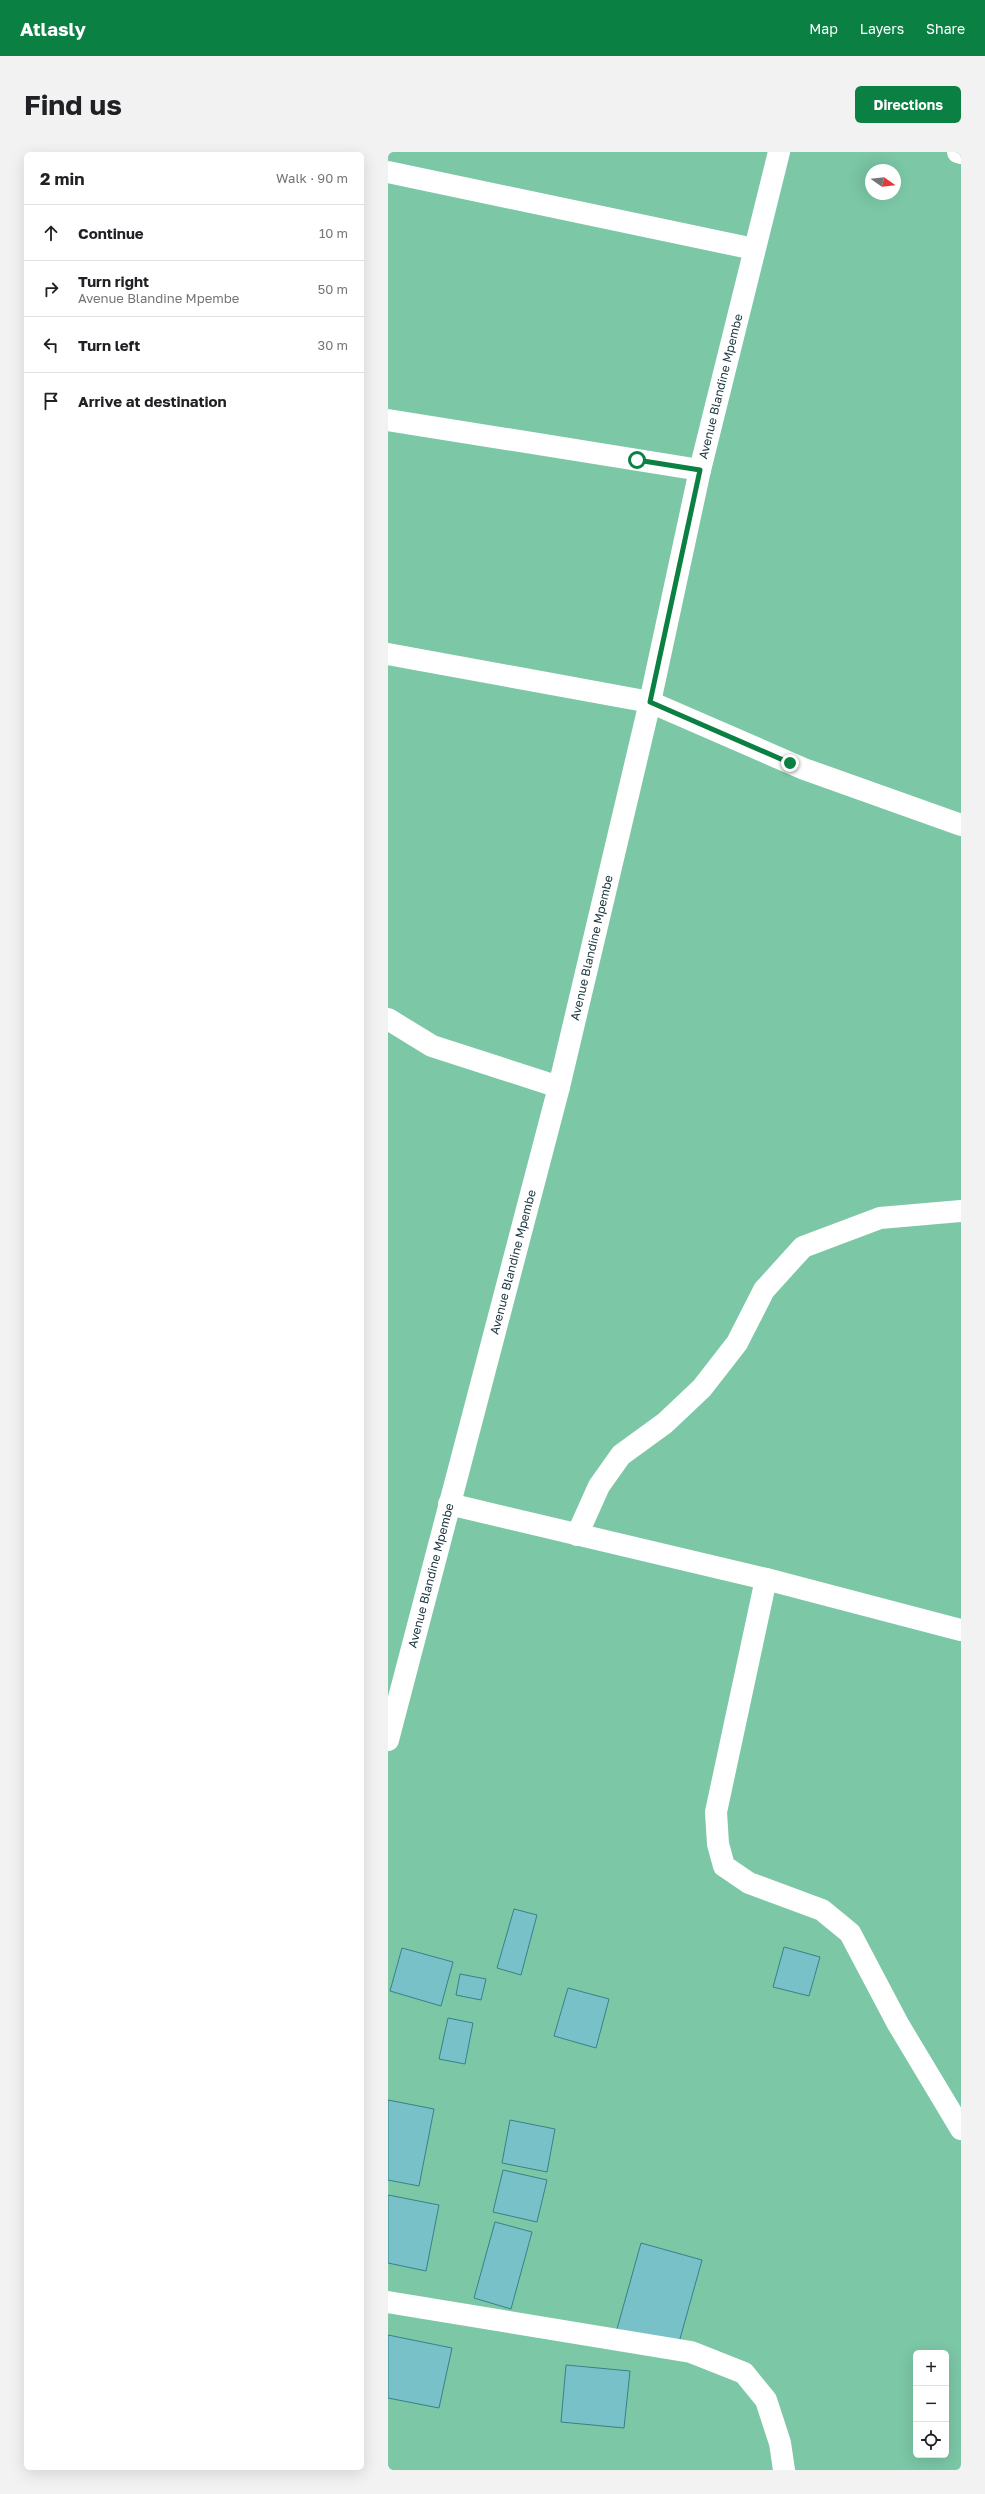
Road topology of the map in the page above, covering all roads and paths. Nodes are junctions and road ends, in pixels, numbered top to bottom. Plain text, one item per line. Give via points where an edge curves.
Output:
1 (780, 152) edge
2 (958, 152) edge
3 (961, 153) edge
4 (388, 172) edge
5 (754, 249) junction
6 (388, 420) edge
7 (700, 470) junction
8 (388, 654) edge
9 (650, 702) junction
10 (961, 825) edge
11 (388, 1018) edge
12 (559, 1087) junction
13 (961, 1211) edge
14 (448, 1504) junction
15 (576, 1535) junction
16 (766, 1579) junction
17 (961, 1630) edge
18 (388, 1740) edge
19 (961, 2129) edge
20 (388, 2302) edge
21 (784, 2470) edge

1 - 5 street, Avenue Blandine Mpembe
2 - 3 street
4 - 5 street
5 - 7 street, Avenue Blandine Mpembe
6 - 7 street
7 - 9 street, Avenue Blandine Mpembe
8 - 9 street
9 - 10 street via 804,769
9 - 12 street, Avenue Blandine Mpembe
11 - 12 street via 432,1046
12 - 14 street, Avenue Blandine Mpembe
13 - 15 street via 880,1218 803,1247 764,1290 737,1343 702,1388 665,1423 621,1455 599,1486
14 - 15 street
14 - 18 street, Avenue Blandine Mpembe
15 - 16 street
16 - 17 street
16 - 19 street via 716,1812 718,1844 724,1866 749,1883 822,1910 850,1933 898,2024
20 - 21 street via 691,2352 744,2373 766,2400 780,2443

